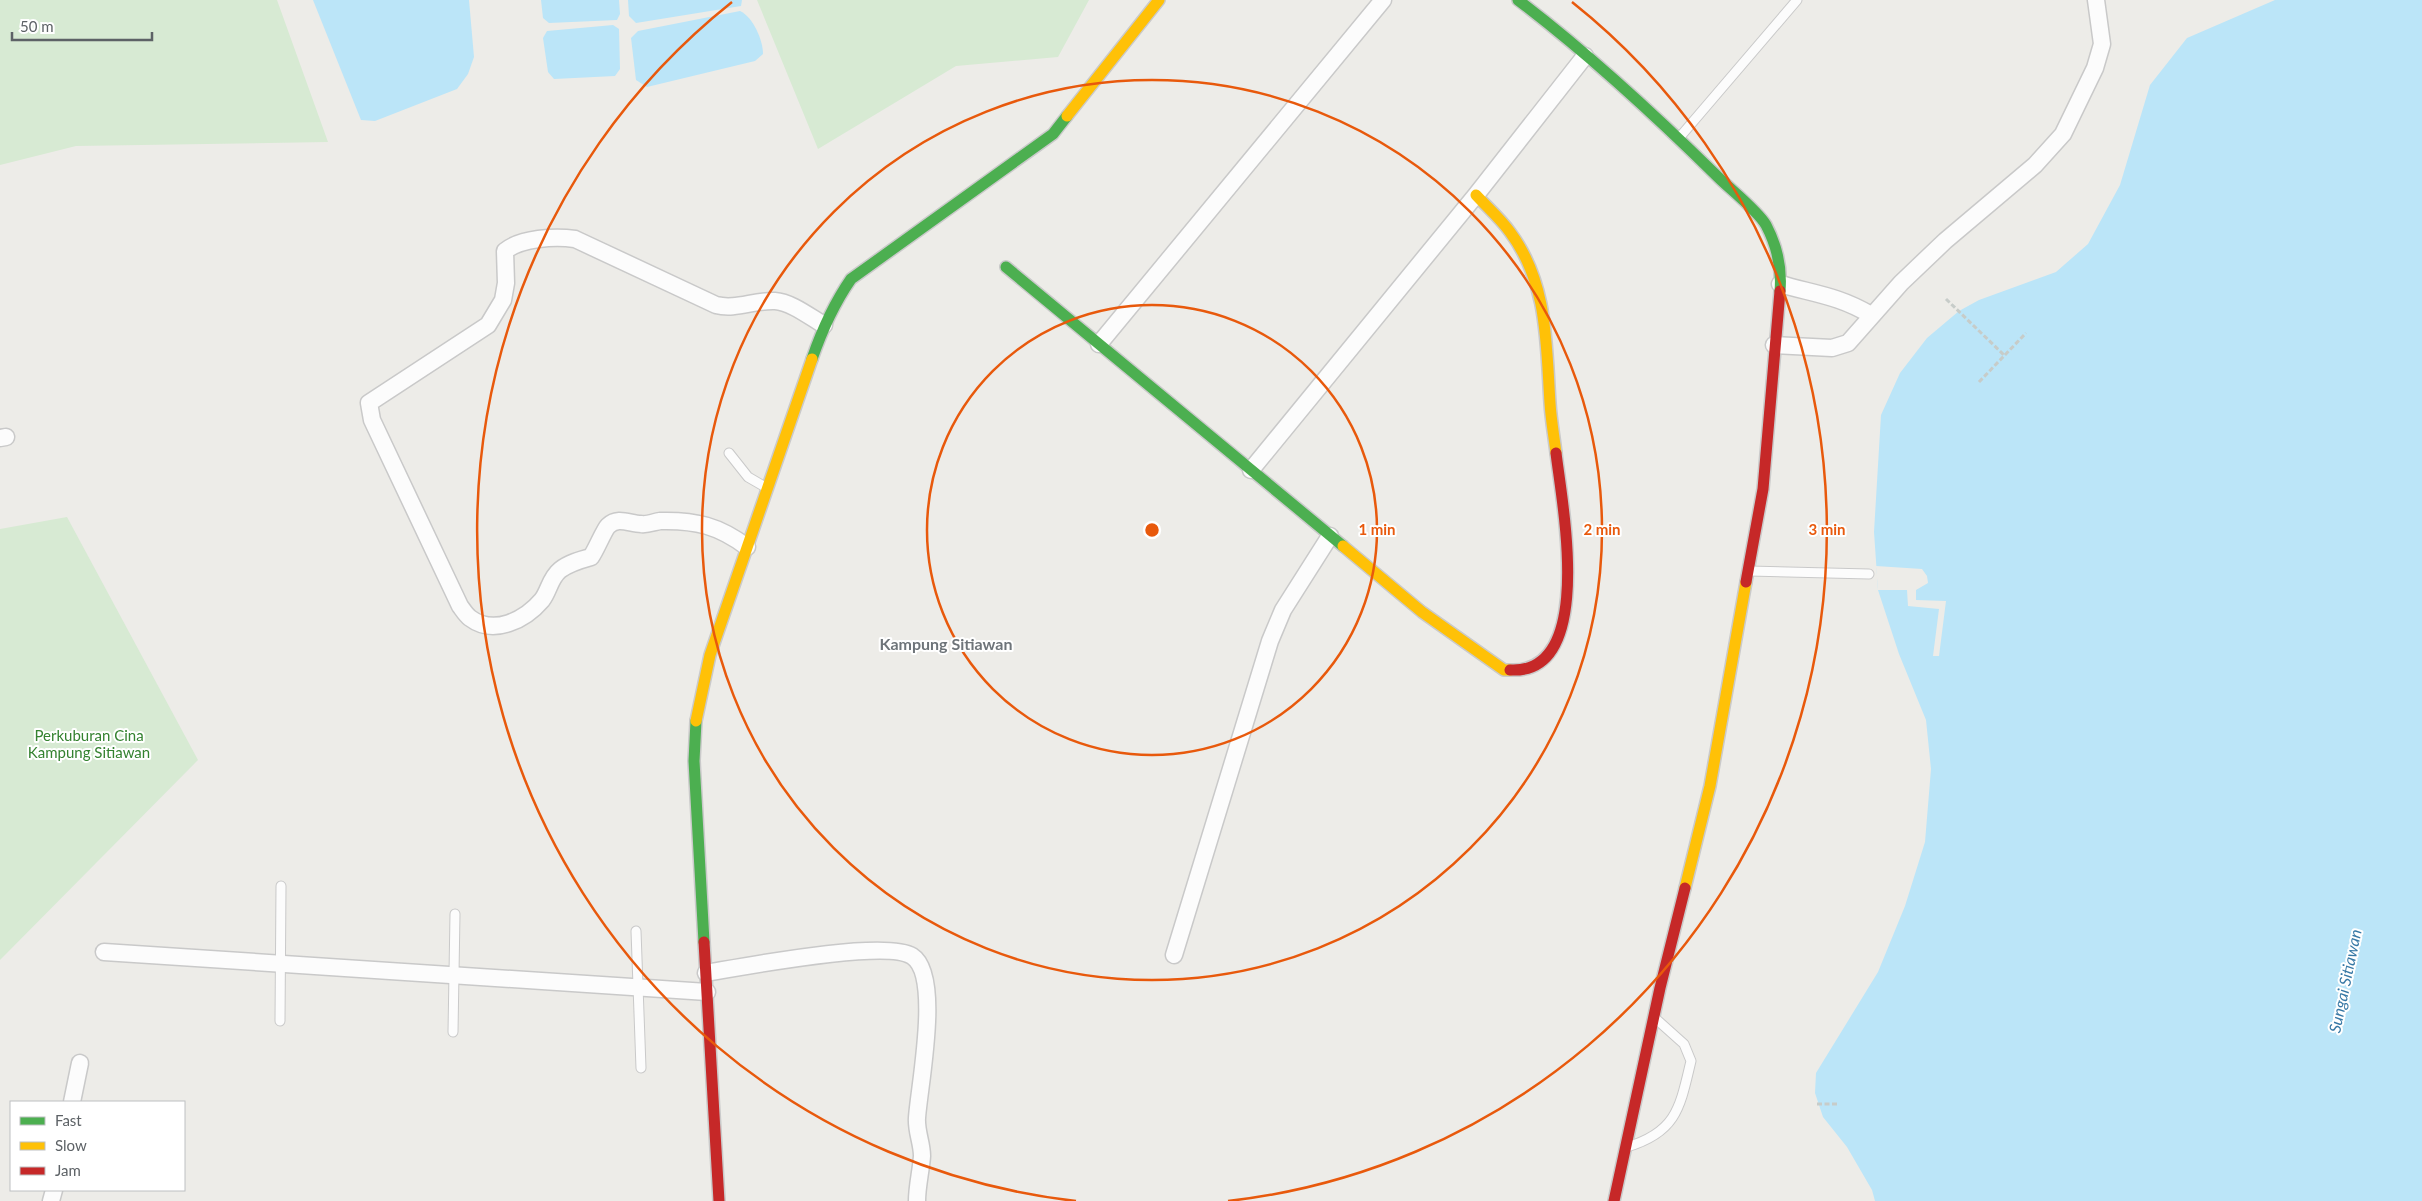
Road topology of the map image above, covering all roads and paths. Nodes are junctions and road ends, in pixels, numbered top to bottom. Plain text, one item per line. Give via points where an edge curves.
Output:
1 (1383, 0) edge
2 (1518, 0) edge
3 (1797, 0) edge
4 (2096, 0) edge
5 (1156, 2) edge
6 (1585, 56) junction
7 (1679, 138) junction
8 (1476, 195) junction
9 (1006, 267) dead end
10 (1780, 284) junction
11 (1946, 299) dead end
12 (1872, 315) junction
13 (824, 325) junction
14 (2026, 333) dead end
15 (1099, 344) junction
16 (1774, 345) junction
17 (2005, 356) junction
18 (1979, 382) dead end
19 (729, 453) dead end
20 (1251, 470) junction
21 (768, 488) junction
22 (1330, 536) junction
23 (747, 547) junction
24 (1748, 571) junction
25 (1869, 574) dead end
26 (281, 886) dead end
27 (455, 914) dead end
28 (636, 931) dead end
29 (104, 952) dead end
30 (1174, 955) dead end
31 (280, 964) junction
32 (706, 973) junction
33 (454, 975) junction
34 (638, 988) junction
35 (707, 992) junction
36 (1654, 1017) junction
37 (280, 1021) dead end
38 (453, 1032) dead end
39 (80, 1063) dead end
40 (641, 1068) dead end
41 (72, 1101) edge
42 (1817, 1104) dead end
43 (1838, 1104) dead end
44 (1626, 1147) junction
45 (718, 1201) edge
46 (918, 1201) edge
47 (1614, 1201) edge

1 - 15 street
2 - 6 street
3 - 7 lane
4 - 12 street via 2102,44 2095,68 2063,134 2035,165 1945,241
5 - 13 street via 1054,134 852,279 835,302
6 - 7 street
6 - 8 street
7 - 10 street via 1765,223 1776,246
8 - 20 street
8 - 22 street via 1510,232 1529,268 1542,306 1568,559 1559,638 1541,663 1524,671 1504,670 1422,612
9 - 15 street
10 - 12 street via 1829,295
10 - 16 street
11 - 17 path
12 - 16 street via 1848,343 1832,348
13 - 21 street
13 - 23 street via 775,301 733,307 716,305 575,239 548,238 513,245 505,251 503,300 488,325 369,403 372,420 460,606 470,618 488,625 517,622 542,600 558,571 591,557 607,526 616,522 703,523 728,532
14 - 17 path
15 - 20 street
16 - 24 street via 1763,489
17 - 18 path
19 - 21 lane via 748,476
20 - 22 street
21 - 23 street
22 - 30 street via 1283,610 1270,640
23 - 32 street via 710,655 696,721 694,761
24 - 25 lane
24 - 36 street via 1710,786
26 - 31 lane
27 - 33 lane
28 - 34 lane
29 - 31 street
31 - 33 street
31 - 37 lane
32 - 35 street
32 - 46 street via 787,959 873,951 907,953 914,958 925,977 928,1005 917,1120 922,1155
33 - 34 street
33 - 38 lane
34 - 35 street
34 - 40 lane
35 - 45 street
36 - 44 street
36 - 44 lane via 1684,1044 1691,1061 1674,1117 1659,1132 1641,1143
39 - 41 street
42 - 43 path
44 - 47 street

